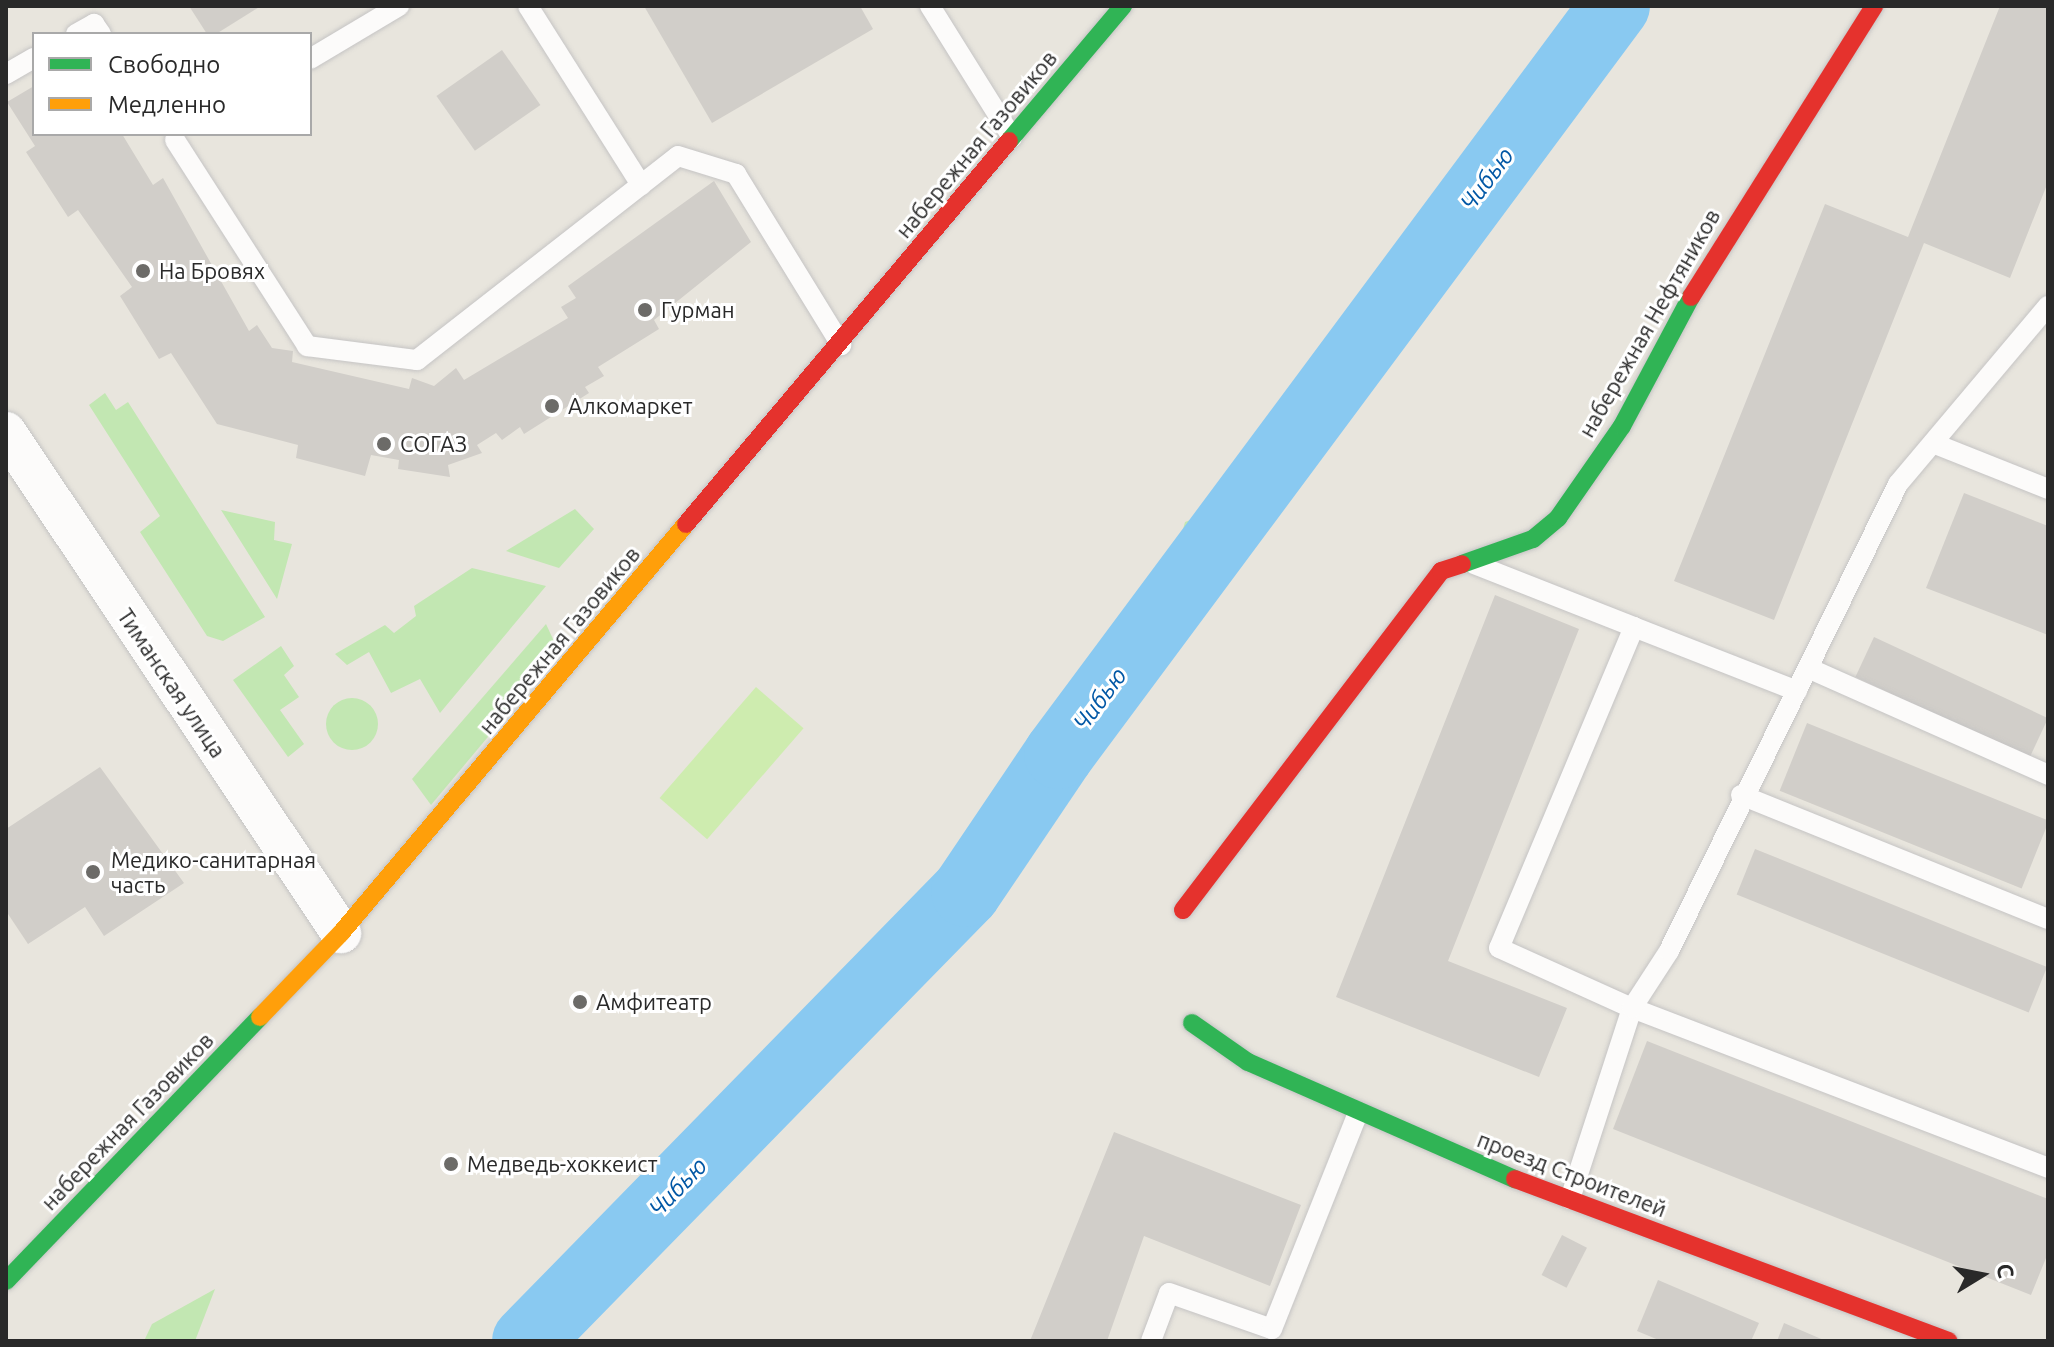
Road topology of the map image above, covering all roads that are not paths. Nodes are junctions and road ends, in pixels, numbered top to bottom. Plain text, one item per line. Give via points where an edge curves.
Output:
1 (399, 6) edge
2 (528, 6) edge
3 (930, 6) edge
4 (1123, 6) edge
5 (1874, 6) edge
6 (80, 32) edge
7 (100, 32) edge
8 (312, 58) edge
9 (32, 59) edge
10 (6, 74) edge
11 (177, 136) edge
12 (1012, 137) junction
13 (641, 185) junction
14 (2048, 306) edge
15 (841, 345) junction
16 (6, 432) edge
17 (1935, 444) junction
18 (2048, 489) edge
19 (1466, 561) junction
20 (1634, 627) junction
21 (1808, 668) junction
22 (1797, 691) junction
23 (2048, 775) edge
24 (1741, 795) junction
25 (1183, 910) dead end
26 (2048, 919) edge
27 (341, 933) junction
28 (1632, 1008) junction
29 (1192, 1023) dead end
30 (1358, 1113) junction
31 (2048, 1168) edge
32 (1570, 1199) junction
33 (6, 1281) edge
34 (1151, 1341) edge
35 (1949, 1341) edge

1 - 8 lane
2 - 13 lane
3 - 12 lane
4 - 12 street, набережная Газовиков
5 - 19 street, набережная Нефтяников via 1720,242 1622,426 1558,518 1533,539
6 - 7 lane via 94,24
9 - 10 lane
11 - 13 lane via 307,346 417,360
12 - 15 street, набережная Газовиков
13 - 15 lane via 678,156 736,174
14 - 17 lane
15 - 27 street, набережная Газовиков
16 - 27 street, Тиманская улица
17 - 18 lane
17 - 21 lane via 1898,484
19 - 20 lane
19 - 25 street, набережная Нефтяников via 1441,571
20 - 22 lane
20 - 28 lane via 1499,948
21 - 22 lane
21 - 23 lane
22 - 24 lane
24 - 26 lane
24 - 28 lane via 1669,951
27 - 33 street, набережная Газовиков
28 - 31 lane
28 - 32 lane
29 - 30 street, проезд Строителей via 1248,1062
30 - 32 street, проезд Строителей
30 - 34 lane via 1272,1329 1169,1293
32 - 35 street, проезд Строителей

